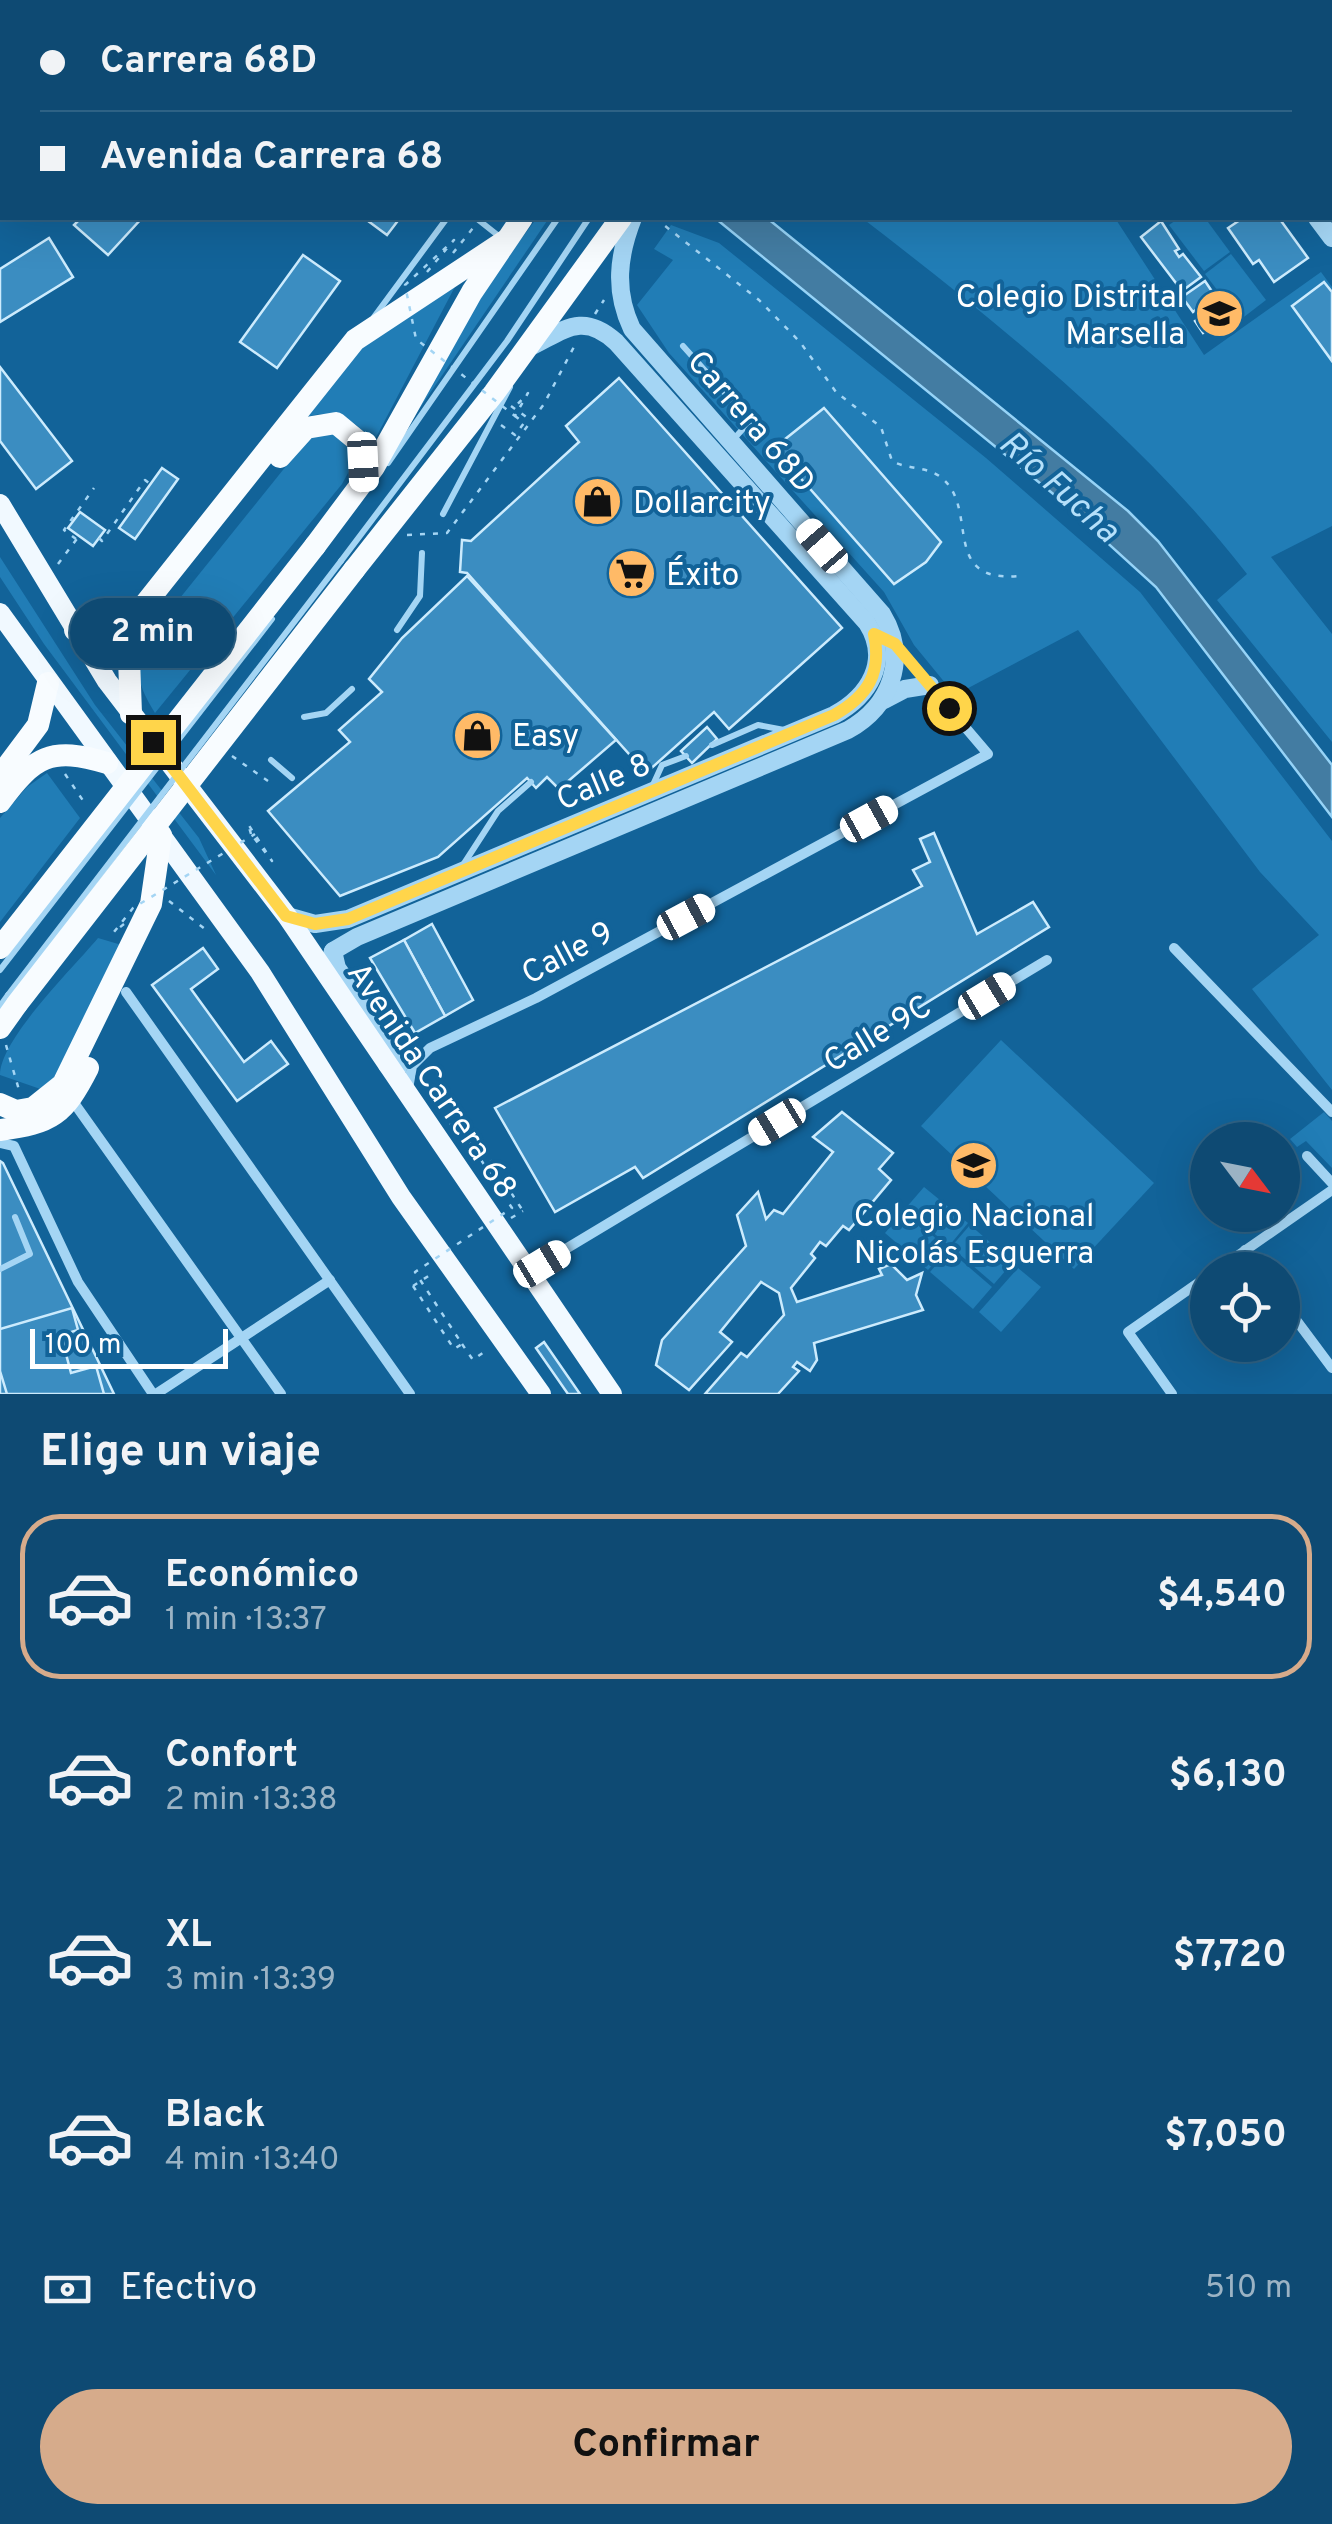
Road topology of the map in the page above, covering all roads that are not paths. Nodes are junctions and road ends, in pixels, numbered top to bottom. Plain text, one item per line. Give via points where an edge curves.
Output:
1 (446, 220) edge
2 (479, 220) edge
3 (521, 220) edge
4 (557, 220) edge
5 (588, 220) edge
6 (620, 220) edge
7 (632, 220) edge
8 (505, 241) junction
9 (360, 335) junction
10 (683, 346) dead end
11 (526, 350) junction
12 (499, 397) junction
13 (731, 442) junction
14 (364, 482) junction
15 (0, 504) edge
16 (443, 514) dead end
17 (320, 548) junction
18 (422, 553) dead end
19 (347, 566) junction
20 (289, 597) dead end
21 (0, 613) edge
22 (277, 613) dead end
23 (870, 628) junction
24 (75, 630) junction
25 (397, 630) dead end
26 (895, 644) junction
27 (48, 683) junction
28 (930, 685) junction
29 (352, 689) dead end
30 (883, 700) junction
31 (132, 714) junction
32 (304, 717) dead end
33 (796, 732) junction
34 (712, 745) dead end
35 (988, 754) joint
36 (686, 756) dead end
37 (271, 760) dead end
38 (107, 763) junction
39 (0, 776) edge
40 (292, 778) dead end
41 (532, 782) dead end
42 (649, 794) junction
43 (0, 802) edge
44 (160, 835) junction
45 (451, 877) junction
46 (151, 904) junction
47 (286, 916) junction
48 (348, 919) junction
49 (0, 948) edge
50 (1174, 948) dead end
51 (334, 951) junction
52 (1047, 960) dead end
53 (0, 970) edge
54 (326, 974) junction
55 (126, 992) junction
56 (5, 1019) edge
57 (387, 1065) junction
58 (408, 1099) junction
59 (10, 1100) edge
60 (72, 1100) junction
61 (1332, 1112) edge
62 (0, 1130) edge
63 (0, 1143) edge
64 (1307, 1156) dead end
65 (1332, 1187) edge
66 (15, 1217) dead end
67 (1245, 1250) joint
68 (1242, 1252) edge
69 (1, 1266) edge
70 (527, 1272) junction
71 (330, 1280) junction
72 (1190, 1289) edge
73 (1300, 1324) edge
74 (242, 1339) junction
75 (1332, 1368) edge
76 (155, 1394) edge
77 (280, 1394) edge
78 (410, 1394) edge
79 (540, 1394) edge
80 (612, 1394) edge
81 (1172, 1394) edge

1 - 9 lane
2 - 8 lane
3 - 8 highway
4 - 17 lane
5 - 19 lane
6 - 11 highway
7 - 13 street, Carrera 68D via 619,278 632,329
8 - 9 highway
8 - 14 highway
9 - 24 highway via 130,623 106,638
10 - 13 lane via 750,421
11 - 12 highway
11 - 23 street, Carrera 68D via 588,323 616,342
12 - 16 lane via 495,421
12 - 19 highway
13 - 26 street, Carrera 68D via 882,614
14 - 17 highway
14 - 31 highway via 359,442 346,428 326,421 298,435 133,645 127,666
15 - 24 main road, Avenida Carrera 68
17 - 20 lane
17 - 49 highway, bridge
18 - 25 lane via 420,596
19 - 56 highway, bridge
21 - 27 main road
22 - 53 lane, bridge
23 - 26 street, Carrera 68D
23 - 33 street, Calle 8 via 878,663 867,690 850,706
24 - 31 main road, Avenida Carrera 68
26 - 28 street, Carrera 68D
26 - 30 street via 895,668
27 - 38 main road
27 - 39 highway via 38,725
28 - 30 street
28 - 35 street, Carrera 68D
29 - 32 lane via 326,714
30 - 51 street, Calle 8 via 848,730
31 - 47 main road, Avenida Carrera 68
33 - 34 lane via 758,725
33 - 42 street, Calle 8
35 - 58 street, Calle 9 via 536,998 430,1048 412,1066
36 - 42 lane via 662,765
37 - 40 lane
38 - 43 highway via 50,756 23,772
38 - 44 main road
41 - 45 lane via 498,811
42 - 45 street, Calle 8
44 - 46 highway
44 - 79 main road via 260,972 401,1197
45 - 48 street, Calle 8
46 - 55 highway via 154,932
46 - 59 highway via 62,1084 33,1108 16,1111
47 - 48 street, Calle 8 via 315,924
47 - 54 main road, Avenida Carrera 68
48 - 51 street
50 - 61 street
51 - 54 street
51 - 57 street via 337,968 399,1056 398,1068
52 - 70 street, Calle 9C
54 - 57 main road, Avenida Carrera 68
55 - 60 highway
55 - 71 street
57 - 58 main road, Avenida Carrera 68
58 - 70 main road, Avenida Carrera 68
60 - 62 highway via 42,1123
60 - 74 street
63 - 76 street via 14,1146 78,1282
64 - 65 street
65 - 67 street
66 - 69 lane via 30,1254
67 - 68 street
70 - 80 main road, Avenida Carrera 68
71 - 74 street
71 - 78 street
72 - 81 street via 1128,1332
73 - 75 street
74 - 76 street
74 - 77 street

